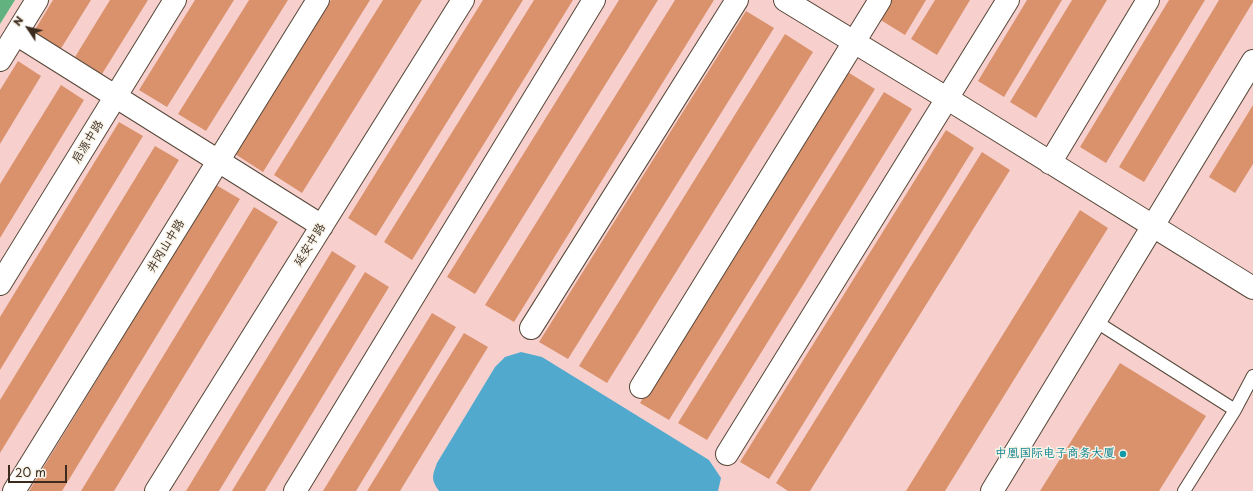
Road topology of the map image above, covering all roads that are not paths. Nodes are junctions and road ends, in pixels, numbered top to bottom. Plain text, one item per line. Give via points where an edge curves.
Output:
1 (37, 0) edge
2 (175, 0) edge
3 (318, 0) edge
4 (463, 0) edge
5 (594, 0) edge
6 (737, 0) edge
7 (785, 0) edge
8 (880, 0) edge
9 (1008, 0) edge
10 (1148, 0) edge
11 (16, 34) junction
12 (854, 42) junction
13 (0, 60) edge
14 (1253, 61) edge
15 (117, 96) junction
16 (948, 99) junction
17 (218, 161) junction
18 (1050, 163) junction
19 (322, 226) junction
20 (1153, 226) junction
21 (0, 284) edge
22 (1253, 288) edge
23 (1095, 321) junction
24 (530, 328) dead end
25 (1253, 376) edge
26 (641, 387) dead end
27 (1234, 410) junction
28 (728, 454) dead end
29 (14, 491) edge
30 (156, 491) edge
31 (295, 491) edge
32 (992, 491) edge
33 (1184, 491) edge

1 - 11 street
2 - 15 street, 启源中路
3 - 17 street, 井冈山中路
4 - 19 street, 延安中路
5 - 31 street
6 - 24 street
7 - 12 street
8 - 12 street
9 - 16 street
10 - 18 street
11 - 13 street
11 - 15 street
12 - 16 street
12 - 26 street
14 - 20 street
15 - 17 street
15 - 21 street, 启源中路
16 - 18 street
16 - 28 street
17 - 19 street
17 - 29 street, 井冈山中路
18 - 20 street
19 - 30 street, 延安中路
20 - 22 street
20 - 23 street
23 - 27 lane
23 - 32 street
25 - 27 lane
27 - 33 lane

